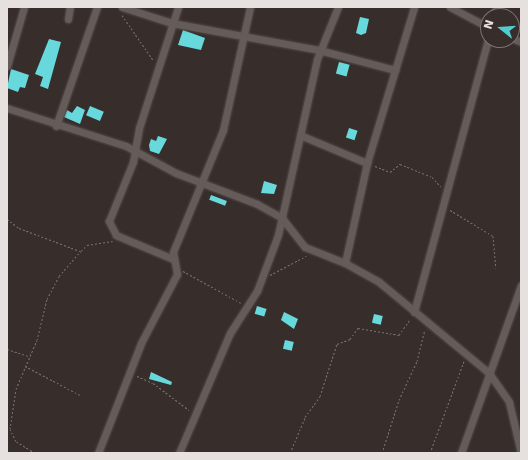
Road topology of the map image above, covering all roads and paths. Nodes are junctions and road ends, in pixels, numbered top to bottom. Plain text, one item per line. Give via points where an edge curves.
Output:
1 (24, 7) edge
2 (70, 7) edge
3 (98, 7) edge
4 (178, 7) edge
5 (250, 7) edge
6 (338, 7) edge
7 (414, 7) edge
8 (450, 7) edge
9 (120, 9) edge
10 (68, 19) dead end
11 (172, 23) junction
12 (480, 23) edge
13 (243, 38) junction
14 (486, 48) edge
15 (320, 50) junction
16 (7, 66) edge
17 (158, 70) junction
18 (395, 70) junction
19 (7, 108) edge
20 (56, 126) junction
21 (300, 135) junction
22 (134, 151) junction
23 (367, 163) junction
24 (202, 183) junction
25 (449, 190) junction
26 (444, 206) junction
27 (282, 218) junction
28 (7, 219) edge
29 (116, 235) junction
30 (81, 251) junction
31 (314, 251) junction
32 (173, 259) junction
33 (346, 263) junction
34 (496, 268) dead end
35 (177, 269) junction
36 (261, 280) junction
37 (521, 285) edge
38 (248, 305) junction
39 (414, 311) junction
40 (428, 322) junction
41 (7, 349) edge
42 (466, 353) junction
43 (29, 356) junction
44 (25, 365) junction
45 (489, 373) junction
46 (130, 374) junction
47 (80, 395) dead end
48 (194, 413) junction
49 (7, 432) edge
50 (11, 434) junction
51 (34, 453) edge
52 (98, 453) edge
53 (179, 453) edge
54 (290, 453) edge
55 (382, 453) edge
56 (430, 453) edge
57 (461, 453) edge
58 (521, 453) edge

1 - 16 street
2 - 10 street
3 - 20 street
4 - 11 street
5 - 13 street
6 - 15 street
7 - 18 street
8 - 12 street
9 - 11 street
9 - 17 path
11 - 13 street
11 - 17 street
13 - 15 street
13 - 24 street via 229,110
14 - 25 street
15 - 18 street
15 - 21 street
17 - 22 street
18 - 23 street
19 - 20 street
20 - 22 street
21 - 23 street
21 - 27 street
22 - 24 street
22 - 29 street via 110,221
23 - 25 path via 390,172 400,164 432,177 439,187
23 - 33 street
24 - 27 street via 257,204
24 - 32 street via 174,249
25 - 26 street
26 - 34 path via 494,236
26 - 39 street
27 - 31 street via 303,246
27 - 36 street
28 - 30 path via 19,228
29 - 30 path via 110,243 87,245
29 - 32 street
30 - 43 path via 48,294 40,332
31 - 33 street
31 - 36 path
32 - 35 street
33 - 39 street via 379,282
35 - 38 path via 222,296
35 - 46 street
36 - 38 street
37 - 45 street
38 - 48 street via 230,332
39 - 40 street
39 - 54 path via 399,335 358,328 350,339 337,344 320,396 306,416
40 - 42 street
40 - 55 path via 417,361 399,400
41 - 43 path
42 - 45 street
42 - 56 path
43 - 44 path
44 - 47 path
44 - 50 path via 15,392
45 - 57 street
45 - 58 street via 509,402
46 - 48 path via 153,383 166,396
46 - 52 street
48 - 53 street
49 - 50 path
50 - 51 path

